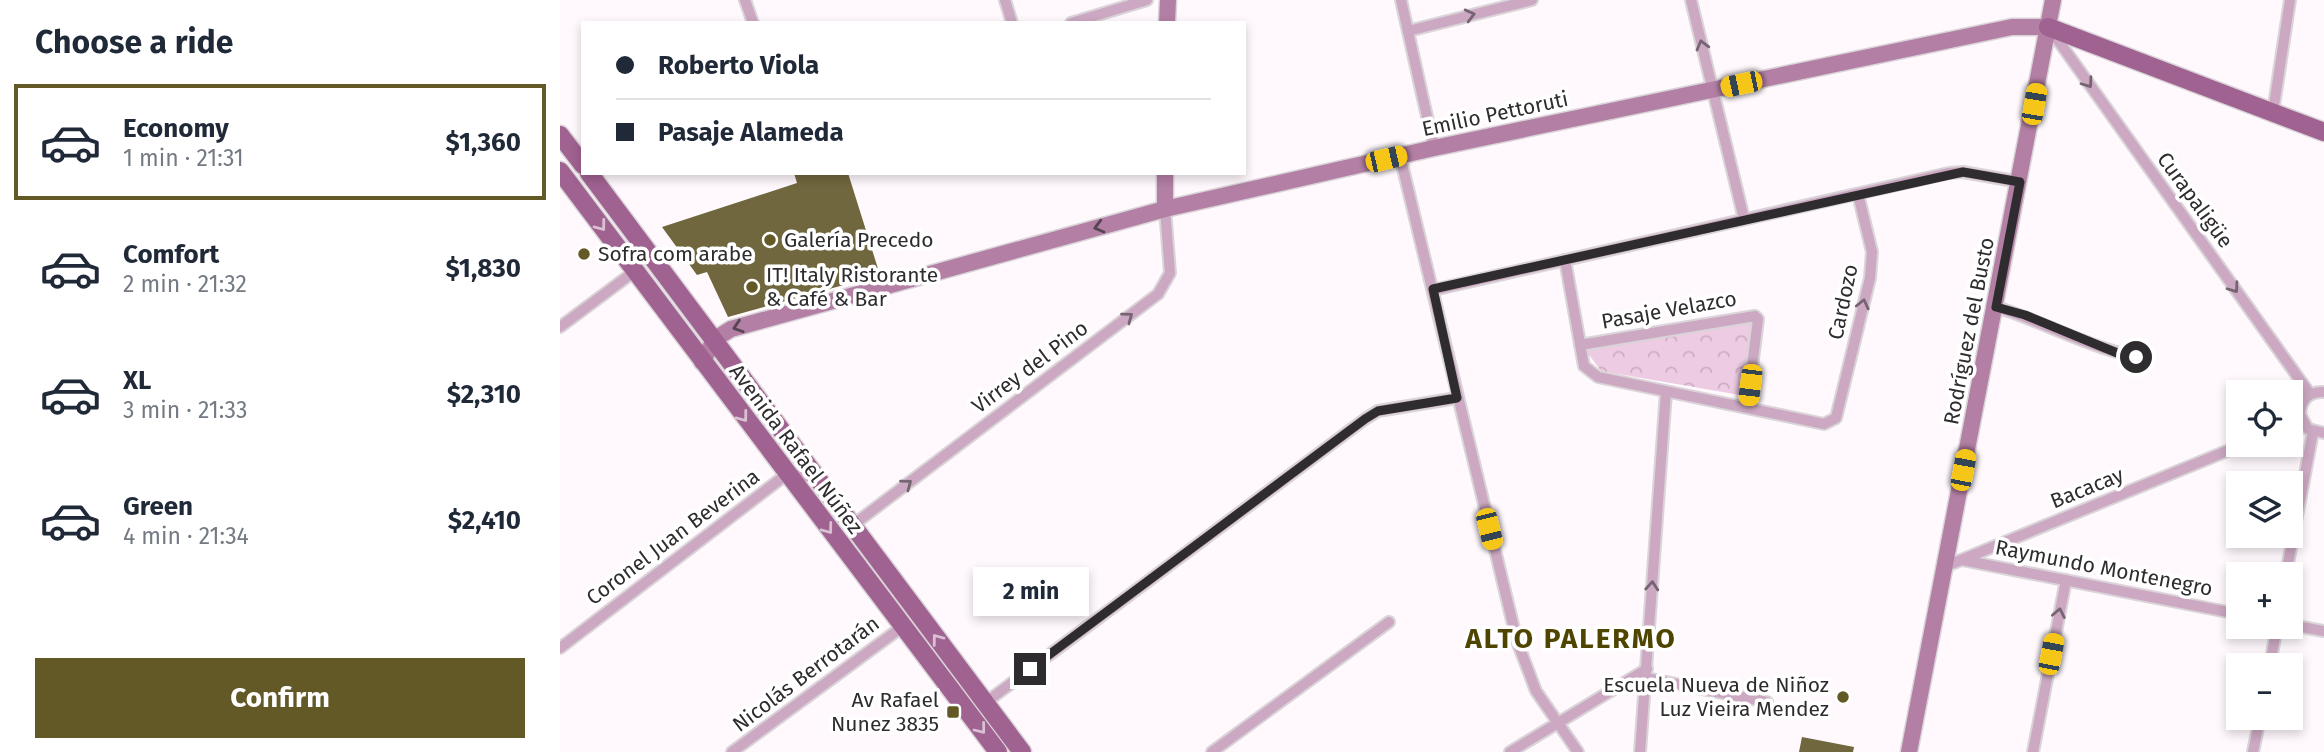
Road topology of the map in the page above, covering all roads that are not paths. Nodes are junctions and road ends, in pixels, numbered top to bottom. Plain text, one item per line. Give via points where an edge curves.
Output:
1 (745, 0) edge
2 (1004, 0) edge
3 (1147, 0) edge
4 (1168, 0) edge
5 (1401, 0) edge
6 (1532, 0) edge
7 (1691, 0) edge
8 (2053, 0) edge
9 (2290, 0) edge
10 (752, 21) edge
11 (1011, 21) edge
12 (1078, 21) edge
13 (1167, 21) edge
14 (2048, 27) junction
15 (1408, 31) junction
16 (1714, 89) junction
17 (2273, 112) junction
18 (2324, 132) edge
19 (560, 135) edge
20 (1434, 148) junction
21 (1400, 156) junction
22 (581, 161) edge
23 (560, 172) edge
24 (591, 175) edge
25 (1166, 175) edge
26 (2020, 182) junction
27 (1858, 194) junction
28 (1165, 209) junction
29 (1744, 219) junction
30 (1564, 260) junction
31 (635, 271) junction
32 (1433, 289) junction
33 (1996, 307) junction
34 (560, 327) edge
35 (715, 339) junction
36 (1580, 345) junction
37 (2146, 356) dead end
38 (702, 362) junction
39 (1666, 392) junction
40 (2324, 392) edge
41 (2310, 394) junction
42 (1457, 398) junction
43 (2303, 402) edge
44 (1747, 407) junction
45 (2318, 432) edge
46 (2226, 451) edge
47 (787, 474) junction
48 (815, 477) junction
49 (853, 525) junction
50 (1962, 560) junction
51 (2289, 562) edge
52 (1944, 567) junction
53 (2066, 580) junction
54 (2226, 612) edge
55 (1389, 622) dead end
56 (902, 627) junction
57 (2303, 627) edge
58 (2324, 631) edge
59 (560, 648) edge
60 (1646, 673) junction
61 (1767, 702) dead end
62 (985, 703) junction
63 (1556, 724) junction
64 (2258, 730) edge
65 (734, 752) edge
66 (999, 752) edge
67 (1023, 752) edge
68 (1212, 752) edge
69 (1510, 752) edge
70 (1578, 752) edge
71 (1640, 752) edge
72 (1909, 752) edge
73 (2033, 752) edge
74 (2253, 752) edge

1 - 10 street
2 - 11 street
3 - 12 street
4 - 13 main road
5 - 15 street
15 -> 6 street
16 -> 7 street
8 - 14 main road, Rodríguez del Busto
9 - 17 street
14 - 16 main road, Emilio Pettoruti via 2012,27
14 - 17 main road
14 - 26 main road, Rodríguez del Busto
14 -> 41 street, Curapaligüe
15 - 20 street
16 - 20 main road, Emilio Pettoruti
16 - 29 street
17 - 18 main road
19 - 22 main road
20 - 21 main road, Emilio Pettoruti
21 - 28 main road, Emilio Pettoruti
21 - 32 street
23 -> 31 main road, Avenida Rafael Núñez
24 - 35 main road, Avenida Rafael Núñez
25 - 28 main road
26 - 27 street via 1963,172
26 - 33 main road, Rodríguez del Busto
27 - 29 street
44 -> 27 street, Cardozo via 1824,424 1836,418 1870,278 1872,252
28 -> 35 main road, Emilio Pettoruti via 731,329
49 -> 28 street, Virrey del Pino via 1158,294 1170,273
29 - 30 street
30 - 32 street
30 - 36 street
31 - 34 street
31 - 38 main road, Avenida Rafael Núñez
32 - 42 street
33 - 37 street via 2122,355
33 - 52 main road, Rodríguez del Busto
35 - 38 main road
35 - 48 main road, Avenida Rafael Núñez
36 - 39 street via 1584,366 1598,377
36 - 44 street, Pasaje Velazco via 1755,316
38 -> 47 main road, Avenida Rafael Núñez
39 - 44 street
60 -> 39 street
40 - 41 street
41 - 43 street
42 - 62 street via 1378,411 1365,419
42 - 63 street via 1517,641 1536,691
45 - 51 street
46 - 50 street, Bacacay
47 - 48 street, Coronel Juan Beverina
47 -> 56 main road, Avenida Rafael Núñez
47 - 59 street, Coronel Juan Beverina
48 - 49 main road, Avenida Rafael Núñez
62 -> 49 main road, Avenida Rafael Núñez
50 - 52 street, Bacacay
50 - 53 street, Raymundo Montenegro
52 - 72 main road, Rodríguez del Busto
53 - 54 street, Raymundo Montenegro
73 -> 53 street
55 - 68 street
56 - 65 street, Nicolás Berrotarán
56 -> 66 main road, Avenida Rafael Núñez
57 - 58 street
60 - 61 street
60 - 63 street
60 - 71 street
62 - 67 main road, Avenida Rafael Núñez
63 - 69 street
63 - 70 street
64 - 74 street

